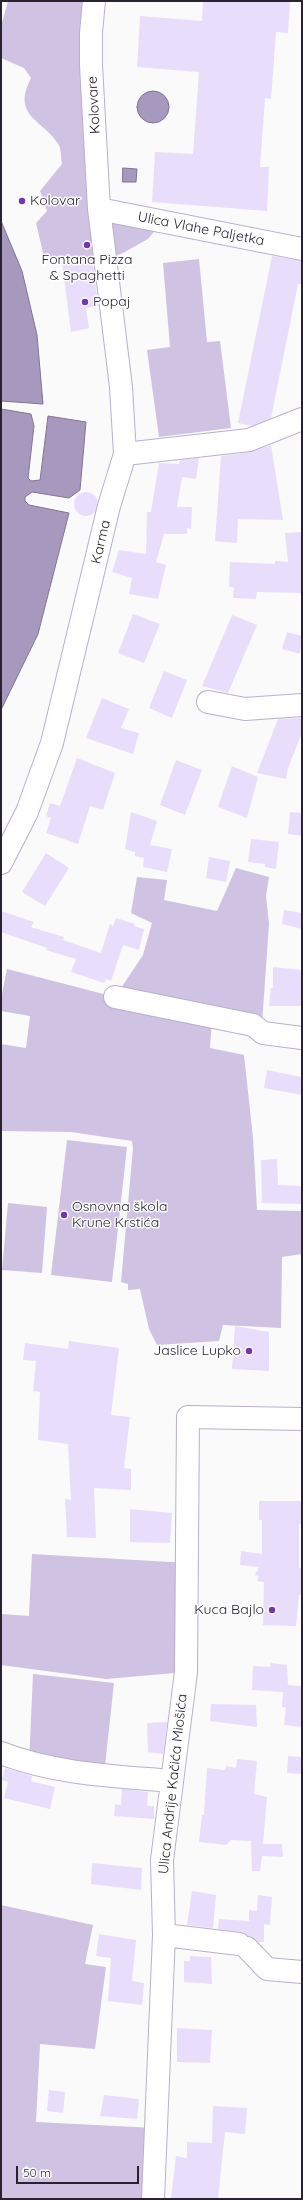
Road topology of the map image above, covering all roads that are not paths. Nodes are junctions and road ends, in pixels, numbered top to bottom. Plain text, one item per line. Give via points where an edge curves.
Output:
1 (94, 1) edge
2 (100, 209) junction
3 (302, 249) edge
4 (302, 419) edge
5 (125, 454) junction
6 (208, 702) dead end
7 (302, 705) edge
8 (1, 863) edge
9 (115, 997) dead end
10 (302, 1038) edge
11 (302, 1419) edge
12 (1, 1753) edge
13 (172, 1781) junction
14 (164, 1935) junction
15 (302, 1972) edge
16 (153, 2199) edge

1 - 2 street, Kolovare via 91,57
2 - 3 street, Ulica Vlahe Paljetka
2 - 5 street, Karma via 121,387
4 - 5 street via 249,440
5 - 8 street, Karma via 109,506 52,743 27,812
6 - 7 street via 245,709
9 - 10 street via 253,1024 263,1033
11 - 13 street, Ulica Andrije Kačića Miošića via 188,1417 186,1672
12 - 13 street via 29,1764 104,1775
13 - 14 street, Ulica Andrije Kačića Miošića via 162,1860
14 - 15 street via 243,1946 267,1969
14 - 16 street, Ulica Andrije Kačića Miošića

